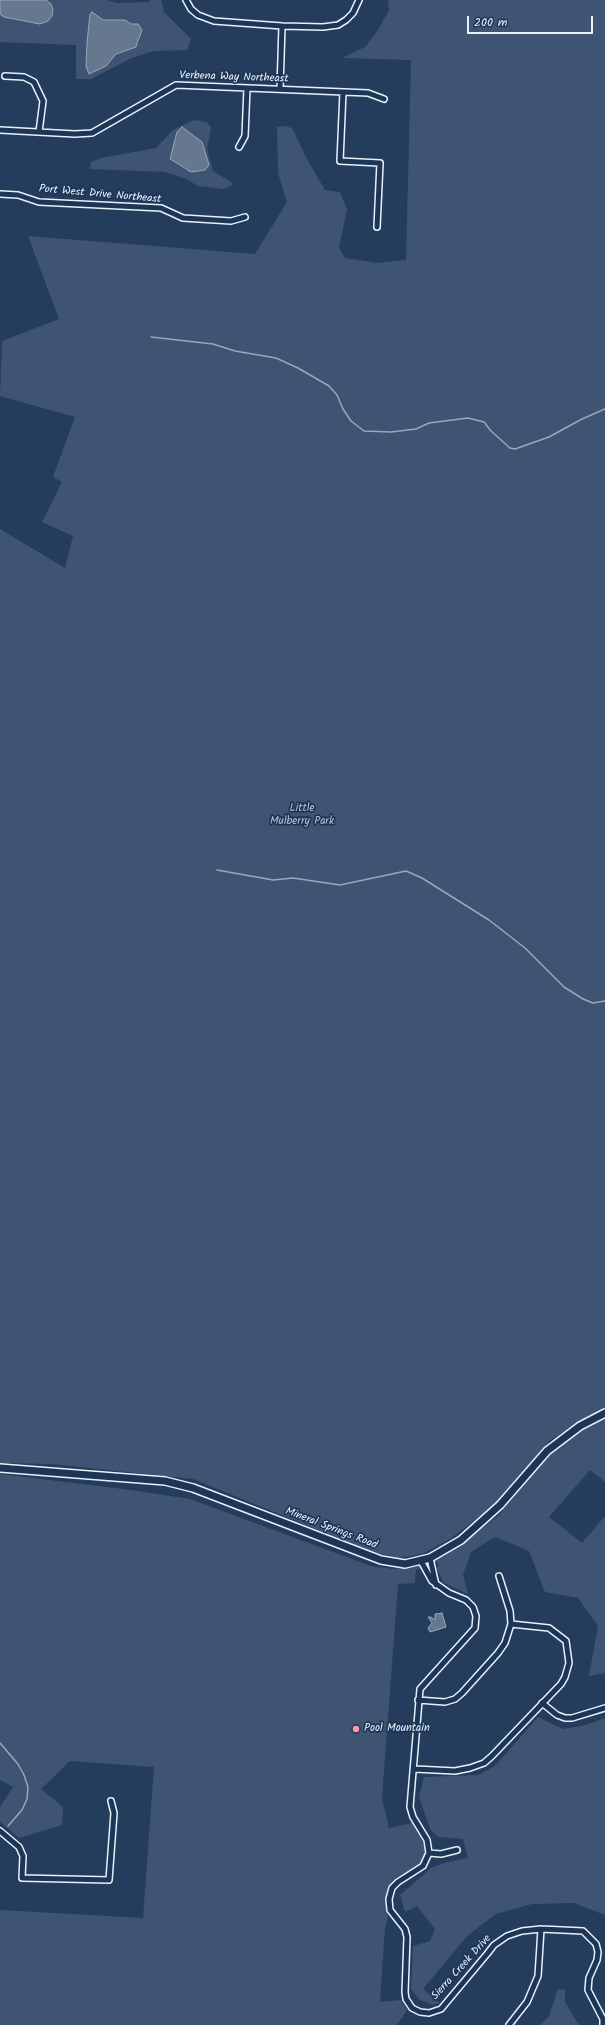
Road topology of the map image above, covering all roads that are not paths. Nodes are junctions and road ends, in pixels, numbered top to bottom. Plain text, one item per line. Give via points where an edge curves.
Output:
1 (186, 0) edge
2 (359, 1) edge
3 (282, 26) junction
4 (5, 76) dead end
5 (247, 88) junction
6 (280, 89) junction
7 (343, 92) junction
8 (384, 99) dead end
9 (0, 130) edge
10 (39, 132) junction
11 (238, 147) dead end
12 (0, 194) edge
13 (245, 217) dead end
14 (377, 227) dead end
15 (605, 1414) edge
16 (0, 1468) edge
17 (430, 1558) junction
18 (421, 1561) junction
19 (499, 1576) dead end
20 (436, 1585) junction
21 (511, 1624) junction
22 (418, 1700) junction
23 (542, 1703) junction
24 (605, 1708) edge
25 (415, 1769) junction
26 (111, 1801) dead end
27 (0, 1831) edge
28 (457, 1850) dead end
29 (430, 1853) junction
30 (540, 1929) junction
31 (509, 2025) edge
32 (602, 2025) edge

1 - 3 street via 191,9 214,21
2 - 3 street via 353,13 338,25
3 - 6 street
4 - 10 street via 24,77 34,82 43,101
5 - 6 street, Verbena Way Northeast
5 - 10 street, Verbena Way Northeast via 176,85 92,133
5 - 11 street via 245,136
6 - 7 street, Verbena Way Northeast
7 - 8 street, Verbena Way Northeast via 368,93
7 - 14 street via 340,161 380,163
9 - 10 street, Verbena Way Northeast
12 - 13 street, Port West Drive Northeast via 39,202 161,208 183,218 231,221
15 - 17 street, Mineral Springs Road via 557,1442 485,1520 461,1540
16 - 18 street, Mineral Springs Road via 165,1481 223,1498 382,1560 405,1564
17 - 18 street, Mineral Springs Road
17 - 20 street
18 - 20 street via 428,1578
19 - 21 street via 510,1611
20 - 22 street via 466,1600 473,1607 476,1616 475,1628 420,1689
21 - 22 street via 505,1643 498,1653 462,1693 445,1702
21 - 23 street via 549,1628 566,1641 569,1663 565,1677
22 - 25 street
23 - 24 street via 565,1718
23 - 25 street via 484,1763 455,1771
25 - 29 street via 410,1807 427,1840
26 - 27 street via 114,1813 109,1880 22,1878 23,1856 19,1847
28 - 29 street via 441,1854
29 - 30 street, Sierra Creek Drive via 423,1866 392,1888 388,1899 390,1910 405,1929 407,1937 404,1992 412,2008 429,2013 441,2009 494,1945 507,1936
30 - 31 street via 538,1976 527,2002
30 - 32 street, Sierra Creek Drive via 582,1931 596,1944 597,1960 589,1978 588,1990 603,2020

